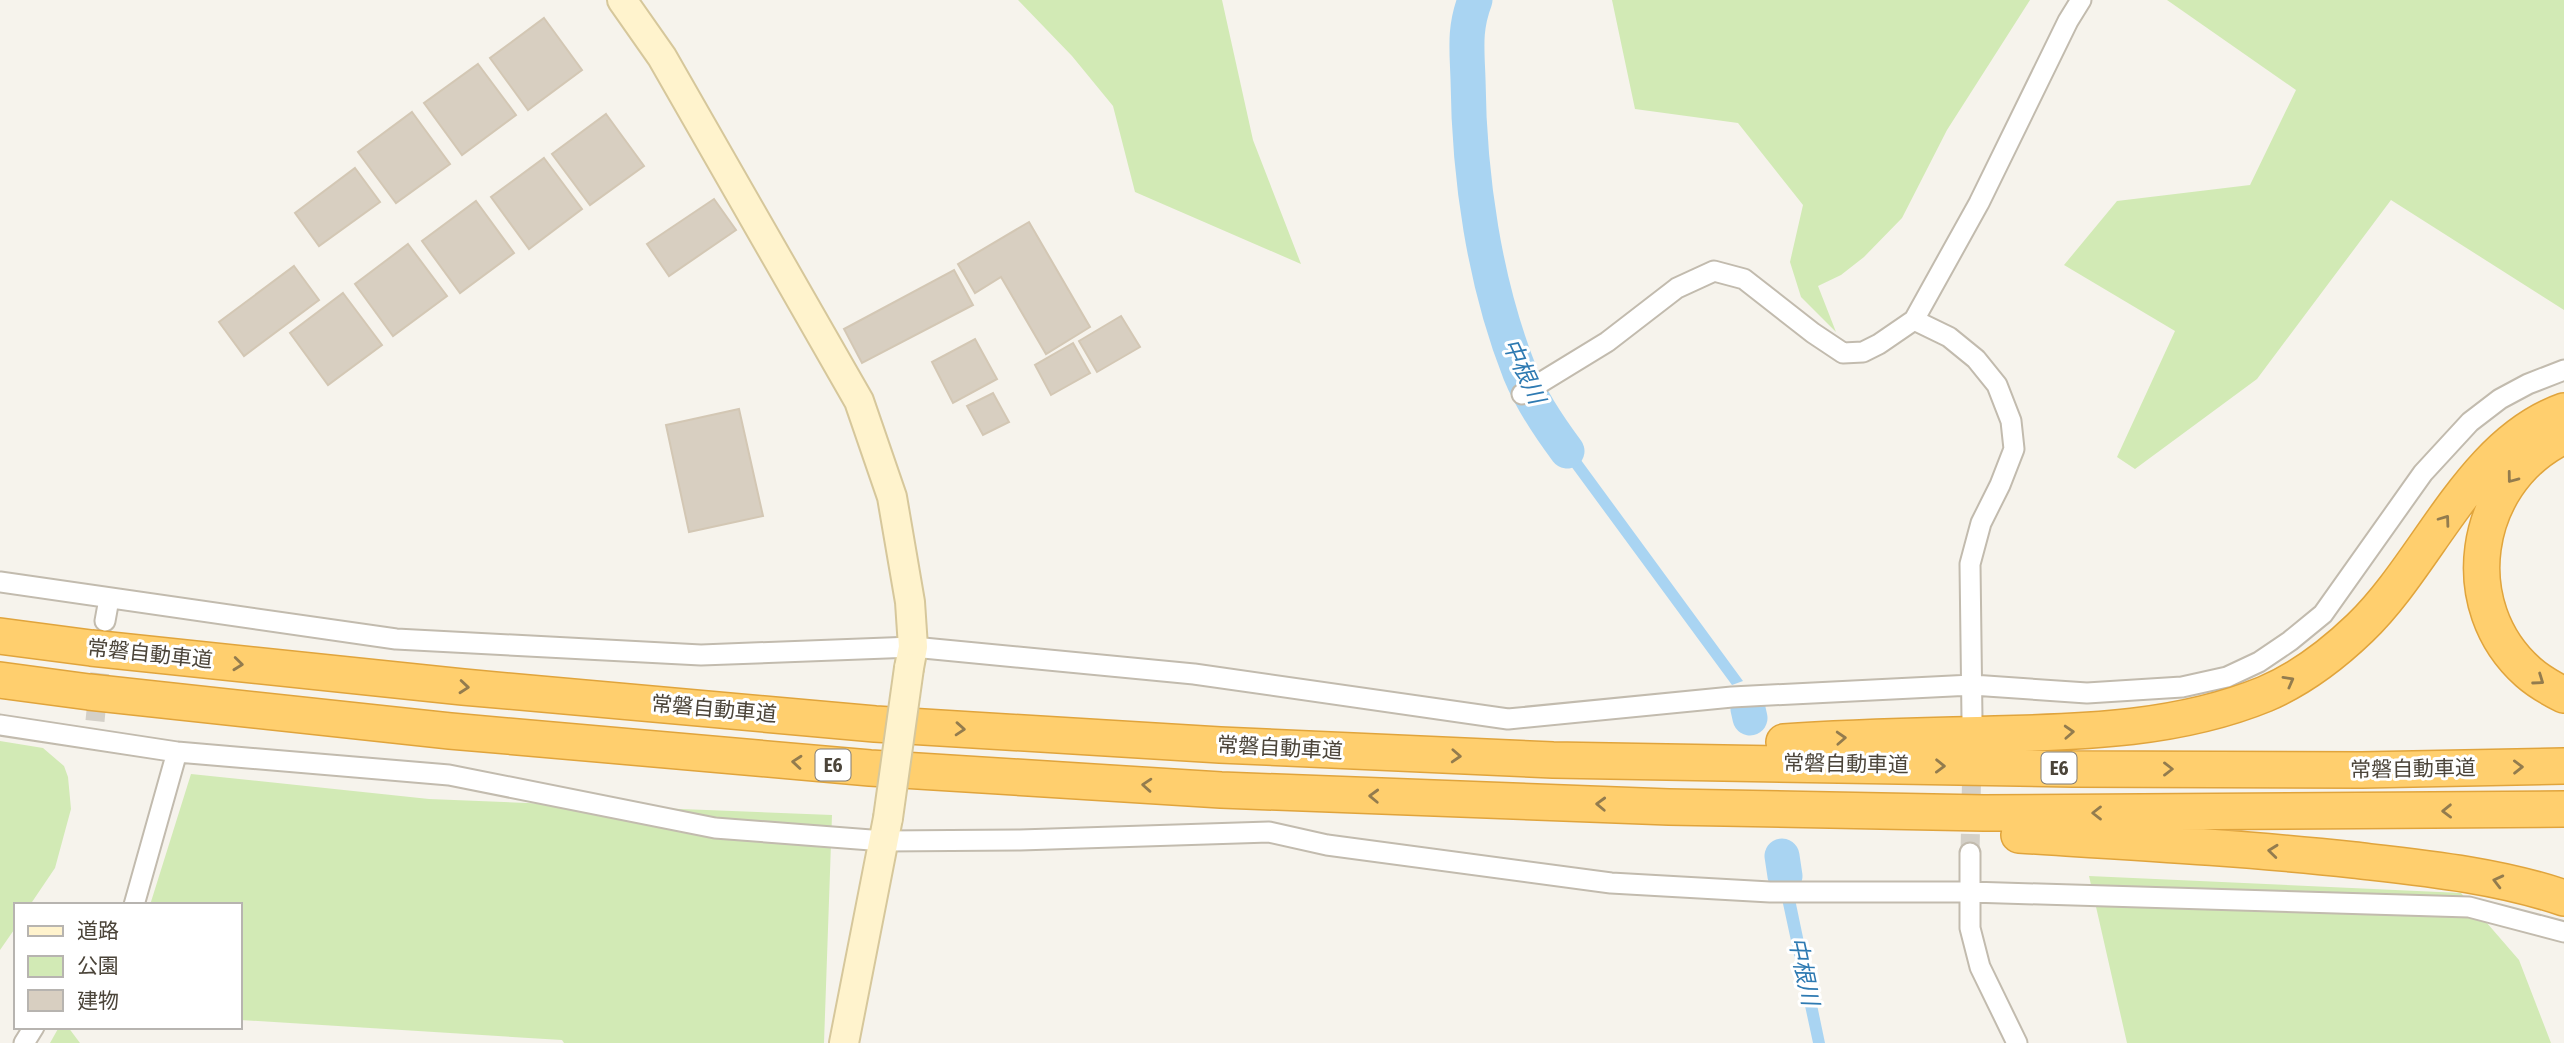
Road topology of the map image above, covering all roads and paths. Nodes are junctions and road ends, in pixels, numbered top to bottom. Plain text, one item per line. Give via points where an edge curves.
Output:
1 (622, 0) edge
2 (2081, 0) edge
3 (1914, 320) junction
4 (2564, 370) edge
5 (1530, 390) dead end
6 (2564, 411) edge
7 (2564, 436) edge
8 (0, 582) edge
9 (109, 599) junction
10 (105, 621) tunnel mouth
11 (0, 636) edge
12 (911, 658) junction
13 (0, 680) edge
14 (1972, 685) junction
15 (2564, 695) edge
16 (1972, 719) dead end
17 (0, 725) edge
18 (177, 752) junction
19 (1553, 760) junction
20 (2564, 766) edge
21 (1670, 807) junction
22 (2564, 809) edge
23 (886, 830) junction
24 (1970, 853) tunnel mouth
25 (1970, 892) junction
26 (2564, 898) edge
27 (135, 903) edge
28 (2564, 932) edge
29 (844, 1043) edge
30 (2017, 1043) edge

1 - 12 street via 662,57 859,401 892,497 911,603
2 - 3 street
3 - 5 street via 1863,352 1843,353 1744,279 1714,271 1677,288 1606,342
3 - 14 street via 1949,337 1976,359 1997,385 2011,421 2014,449 1981,523 1970,564
4 - 14 street via 2500,399 2470,422 2423,473 2323,614 2259,662 2227,677 2182,687 2087,692
19 -> 6 highway via 1842,738 2117,729 2229,707 2296,678 2338,648 2389,597 2484,470 2536,425
7 -> 15 highway via 2541,448 2505,487 2485,529 2482,562 2484,594 2504,642 2528,672
8 - 9 street
9 - 10 street
9 - 12 street via 396,639 701,655
11 -> 19 highway, 常磐自動車道 / E6 via 463,687 875,724
12 - 14 street via 1194,674 1507,719 1732,697
12 - 23 street, bridge
21 -> 13 highway, 常磐自動車道 / E6 via 1221,790 870,768 450,731
14 - 16 street
17 - 18 street via 93,729
18 - 23 street via 449,775 715,828
18 - 27 street
19 -> 20 highway, 常磐自動車道 / E6 via 2100,769
22 -> 21 highway, 常磐自動車道 / E6 via 1984,813
26 -> 21 highway via 2438,870 2244,848 1982,833
23 - 25 street via 1034,840 1269,832 1327,845 1611,883 1795,893
23 - 29 street
24 - 25 street
25 - 28 street via 2469,907
25 - 30 street via 1970,928 1980,967

